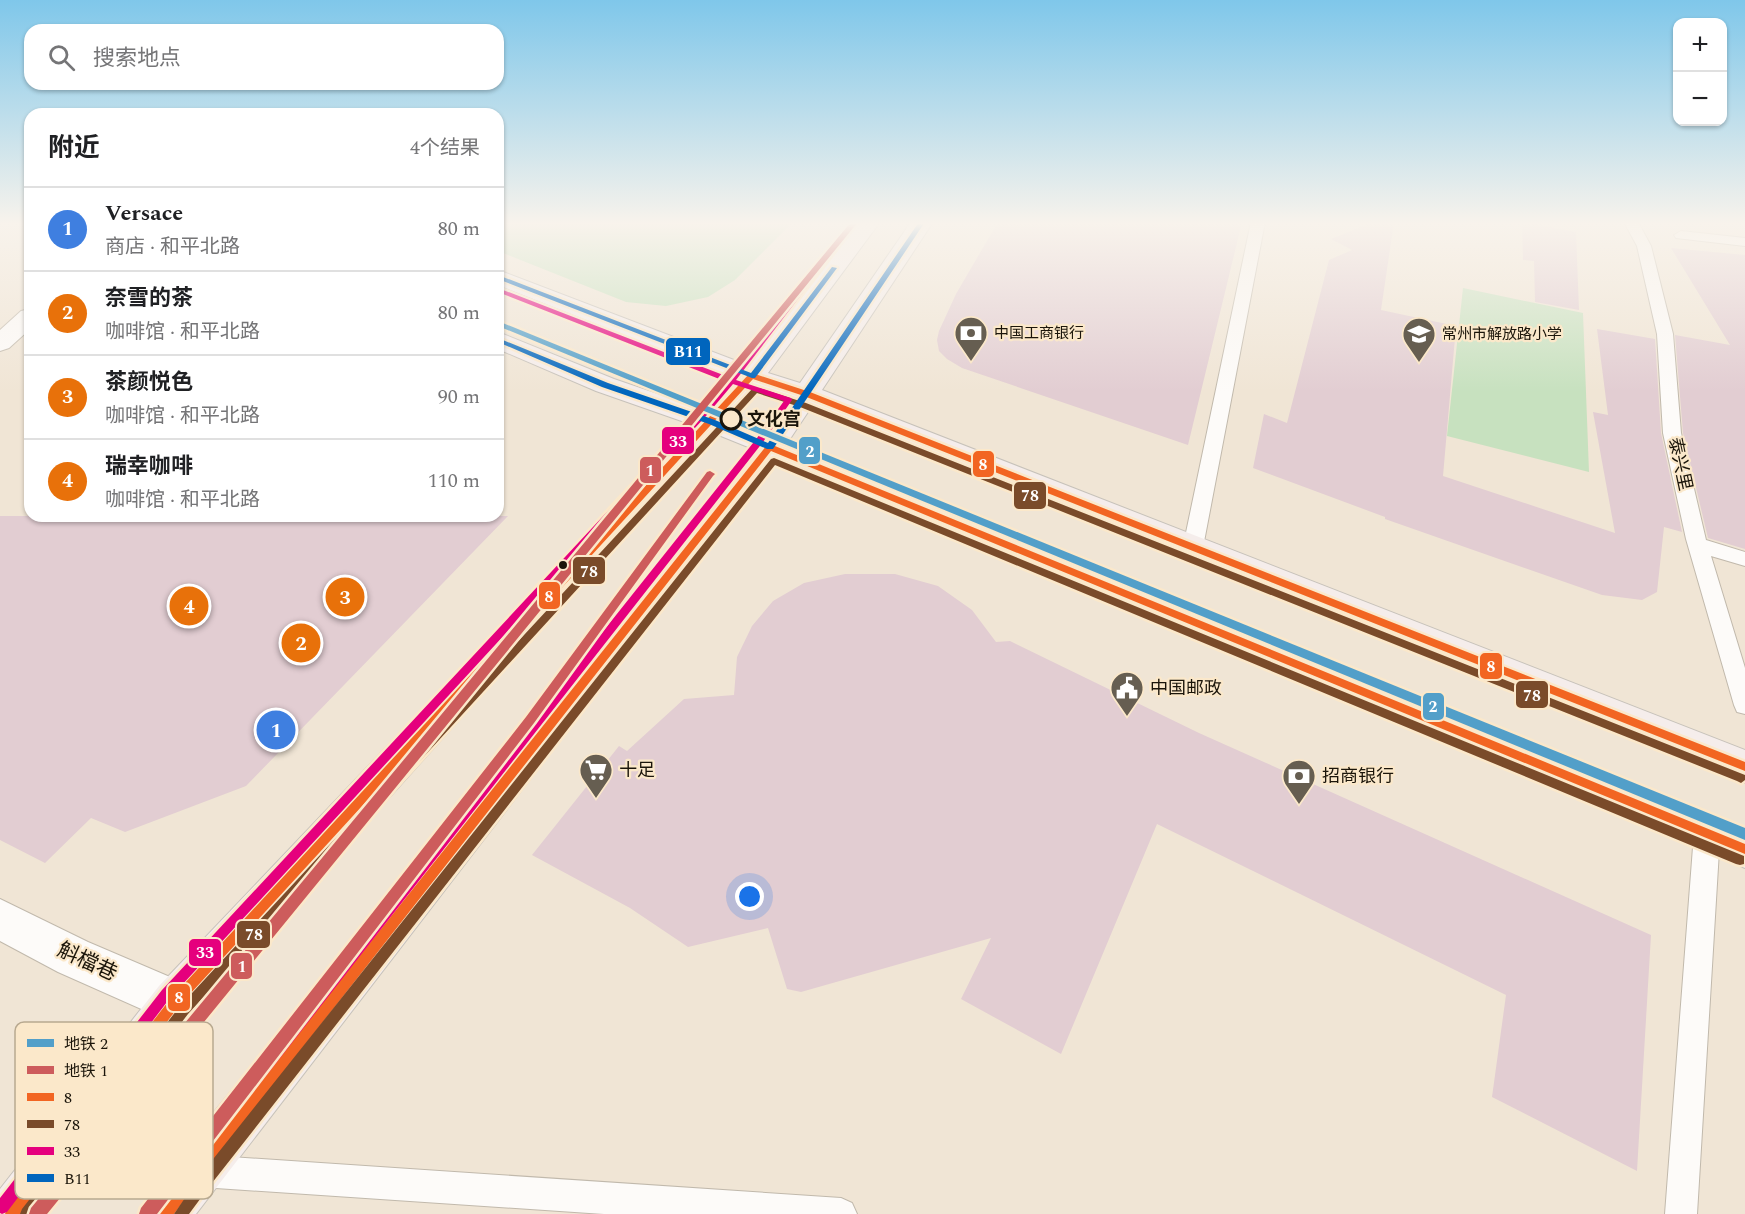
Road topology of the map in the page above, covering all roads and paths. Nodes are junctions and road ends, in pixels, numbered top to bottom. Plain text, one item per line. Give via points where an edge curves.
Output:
1 (504, 279) edge
2 (826, 279) edge
3 (884, 279) edge
4 (1246, 279) edge
5 (1652, 279) edge
6 (24, 321) edge
7 (0, 343) edge
8 (504, 343) edge
9 (752, 376) junction
10 (807, 394) junction
11 (712, 422) junction
12 (770, 447) junction
13 (1698, 545) junction
14 (1192, 547) junction
15 (1745, 559) edge
16 (1745, 705) edge
17 (1745, 766) edge
18 (1707, 834) junction
19 (1745, 849) edge
20 (0, 918) edge
21 (176, 1002) junction
22 (161, 1022) edge
23 (213, 1151) edge
24 (213, 1172) edge
25 (24, 1199) edge
26 (177, 1199) edge
27 (12, 1214) edge
28 (166, 1214) edge
29 (841, 1214) edge
30 (1681, 1214) edge

1 - 9 main road
2 - 9 main road
3 - 10 main road
4 - 14 lane
5 - 13 lane, 泰兴里 via 1665,334 1672,433
6 - 7 street
8 - 11 main road via 605,385
9 - 10 main road
9 - 11 main road
10 - 12 main road
10 - 14 main road
11 - 12 main road
11 - 21 main road
12 - 18 main road
12 - 23 main road
13 - 15 lane
13 - 16 lane, 泰兴里
14 - 17 main road
18 - 19 main road
18 - 30 lane
20 - 21 street, 斛檔巷 via 73,957
21 - 22 main road
24 - 29 lane
25 - 27 main road
26 - 28 main road

